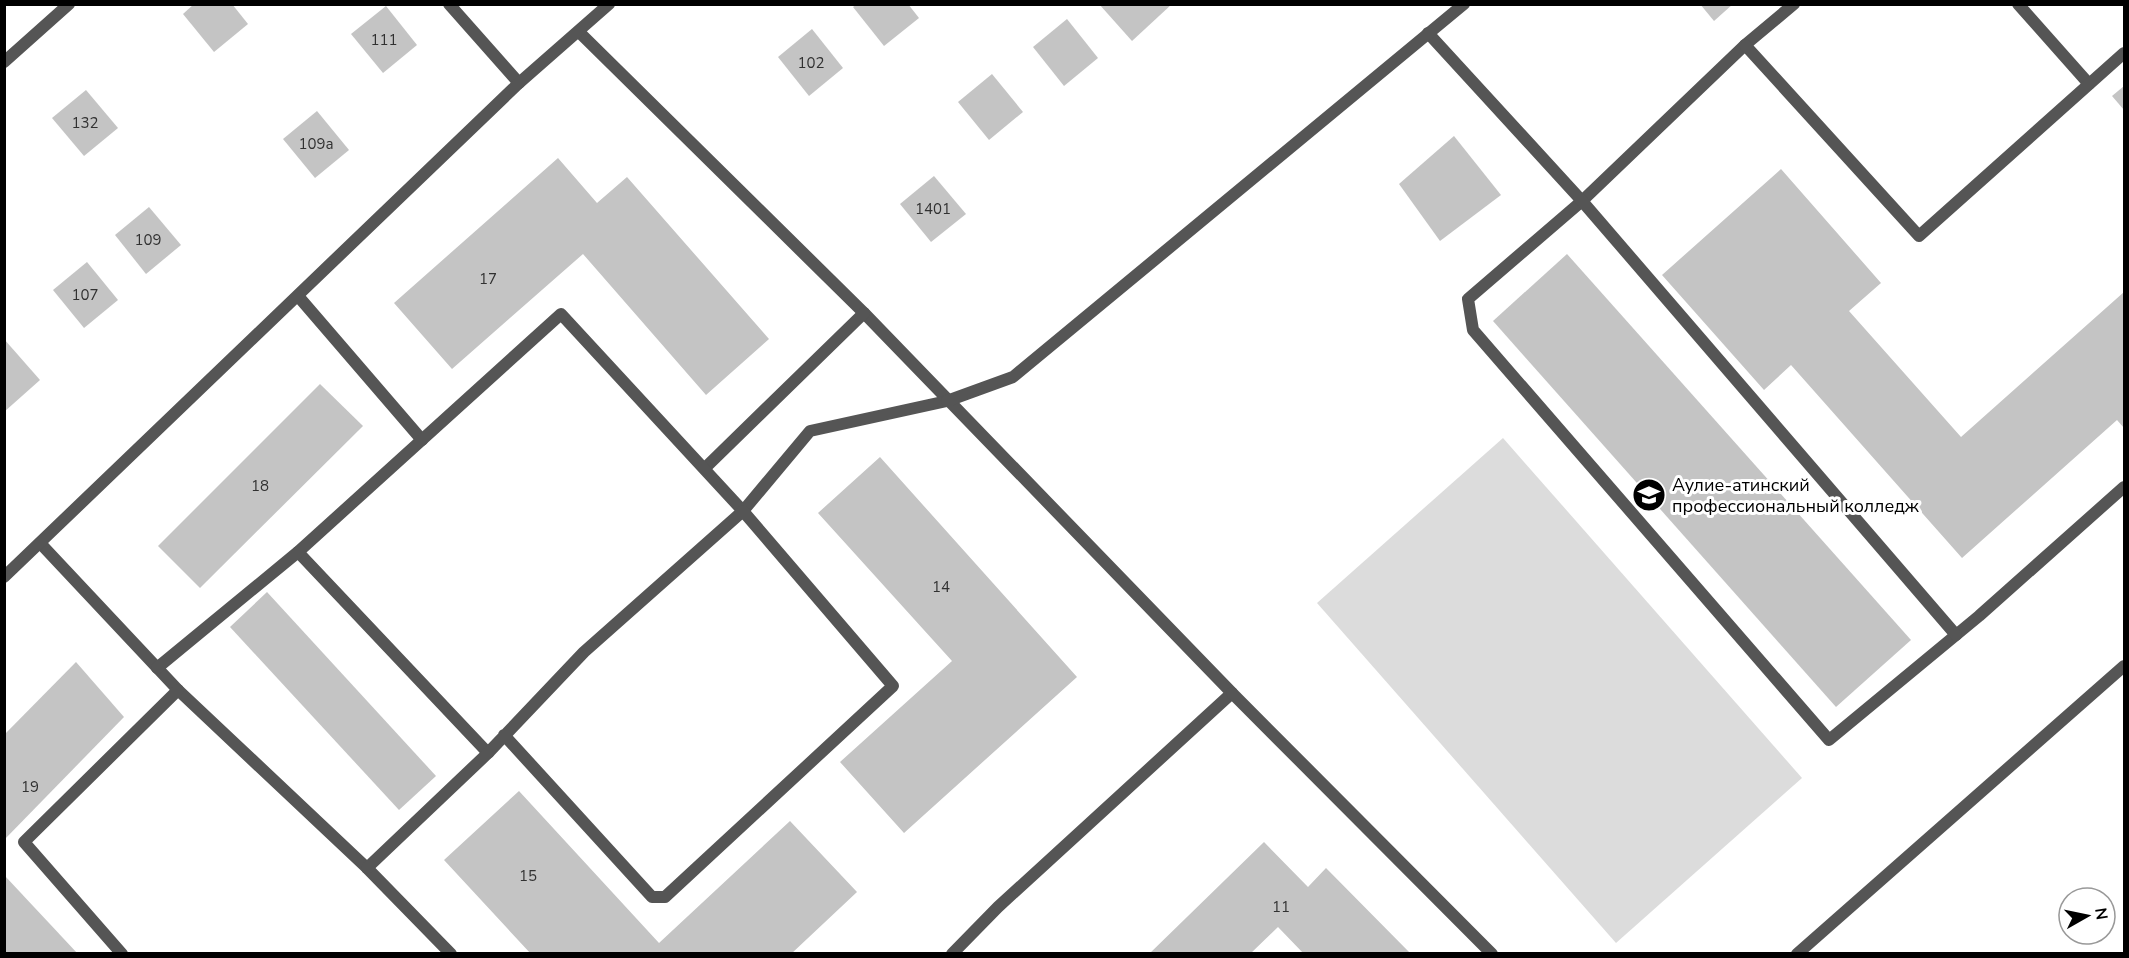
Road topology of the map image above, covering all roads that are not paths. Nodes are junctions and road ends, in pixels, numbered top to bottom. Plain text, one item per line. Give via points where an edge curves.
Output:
1 (69, 4) edge
2 (449, 4) edge
3 (609, 4) edge
4 (1464, 4) edge
5 (1794, 4) edge
6 (2018, 4) edge
7 (579, 32) junction
8 (1428, 33) junction
9 (1745, 45) junction
10 (2124, 53) edge
11 (4, 62) edge
12 (519, 83) junction
13 (2089, 84) junction
14 (1582, 201) junction
15 (298, 296) junction
16 (864, 313) junction
17 (947, 401) junction
18 (422, 440) junction
19 (705, 468) junction
20 (2124, 487) edge
21 (743, 511) junction
22 (40, 543) junction
23 (298, 552) junction
24 (4, 577) edge
25 (1956, 635) junction
26 (2124, 666) edge
27 (157, 668) junction
28 (178, 690) junction
29 (1232, 693) junction
30 (504, 735) junction
31 (488, 753) junction
32 (367, 867) junction
33 (122, 954) edge
34 (451, 954) edge
35 (952, 954) edge
36 (1492, 954) edge
37 (1797, 954) edge

1 - 11 street
2 - 12 street
3 - 7 street
4 - 8 street
5 - 9 street
6 - 13 street
7 - 12 street
7 - 16 street
8 - 14 street
8 - 17 street via 1013,377
9 - 13 street via 1918,236
9 - 14 street
10 - 13 street
12 - 15 street
14 - 25 street
14 - 25 street via 1468,299 1473,330 1829,740
15 - 18 street
15 - 22 street
16 - 17 street
16 - 19 street
17 - 21 street via 810,431
17 - 29 street
18 - 19 street via 561,314
18 - 23 street
19 - 21 street
20 - 25 street
21 - 30 street via 584,652
21 - 30 street via 893,686 885,694 664,897 652,897
22 - 24 street
22 - 27 street
23 - 27 street
23 - 31 street
26 - 37 street
27 - 28 street
28 - 32 street
28 - 33 street via 24,842
29 - 35 street
29 - 36 street
30 - 31 street
31 - 32 street
32 - 34 street

